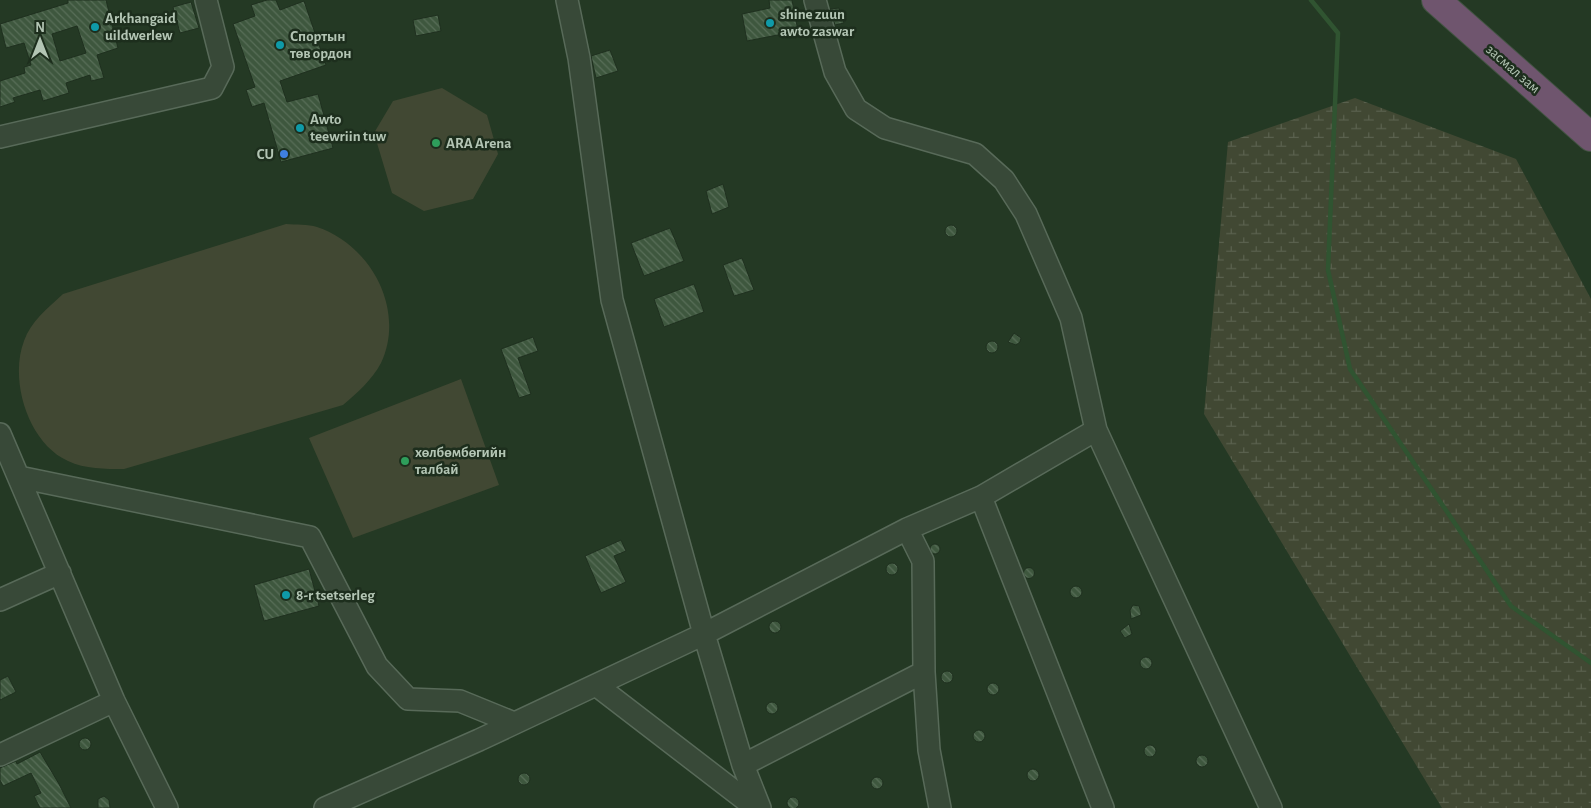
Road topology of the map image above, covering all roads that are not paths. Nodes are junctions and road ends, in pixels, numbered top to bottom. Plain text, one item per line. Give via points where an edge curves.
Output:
1 (206, 0) edge
2 (556, 0) edge
3 (567, 0) edge
4 (815, 0) edge
5 (1436, 0) edge
6 (572, 33) junction
7 (0, 137) edge
8 (1591, 138) edge
9 (1096, 430) junction
10 (0, 434) edge
11 (19, 477) junction
12 (982, 496) junction
13 (907, 529) junction
14 (60, 573) junction
15 (0, 600) edge
16 (704, 634) junction
17 (924, 672) junction
18 (596, 685) junction
19 (114, 701) junction
20 (514, 724) junction
21 (0, 755) edge
22 (743, 765) junction
23 (167, 808) edge
24 (324, 808) edge
25 (756, 808) edge
26 (760, 808) edge
27 (940, 808) edge
28 (1103, 808) edge
29 (1271, 808) edge

1 - 7 street via 223,67 212,88
2 - 6 street
3 - 6 street
4 - 9 street via 835,72 856,109 884,128 976,154 1009,187 1026,214 1071,318
5 - 8 highway, засмал зам
6 - 16 street via 579,58 612,300
9 - 12 street
9 - 29 street
10 - 11 street
11 - 14 street
11 - 20 street via 310,537 377,666 408,699 460,701
12 - 13 street
12 - 28 street
13 - 16 street
13 - 17 street via 924,561
14 - 15 street
14 - 19 street
16 - 18 street
16 - 22 street
17 - 22 street
17 - 27 street via 929,750
18 - 20 street
18 - 25 street
19 - 21 street
19 - 23 street
20 - 24 street
22 - 26 street

